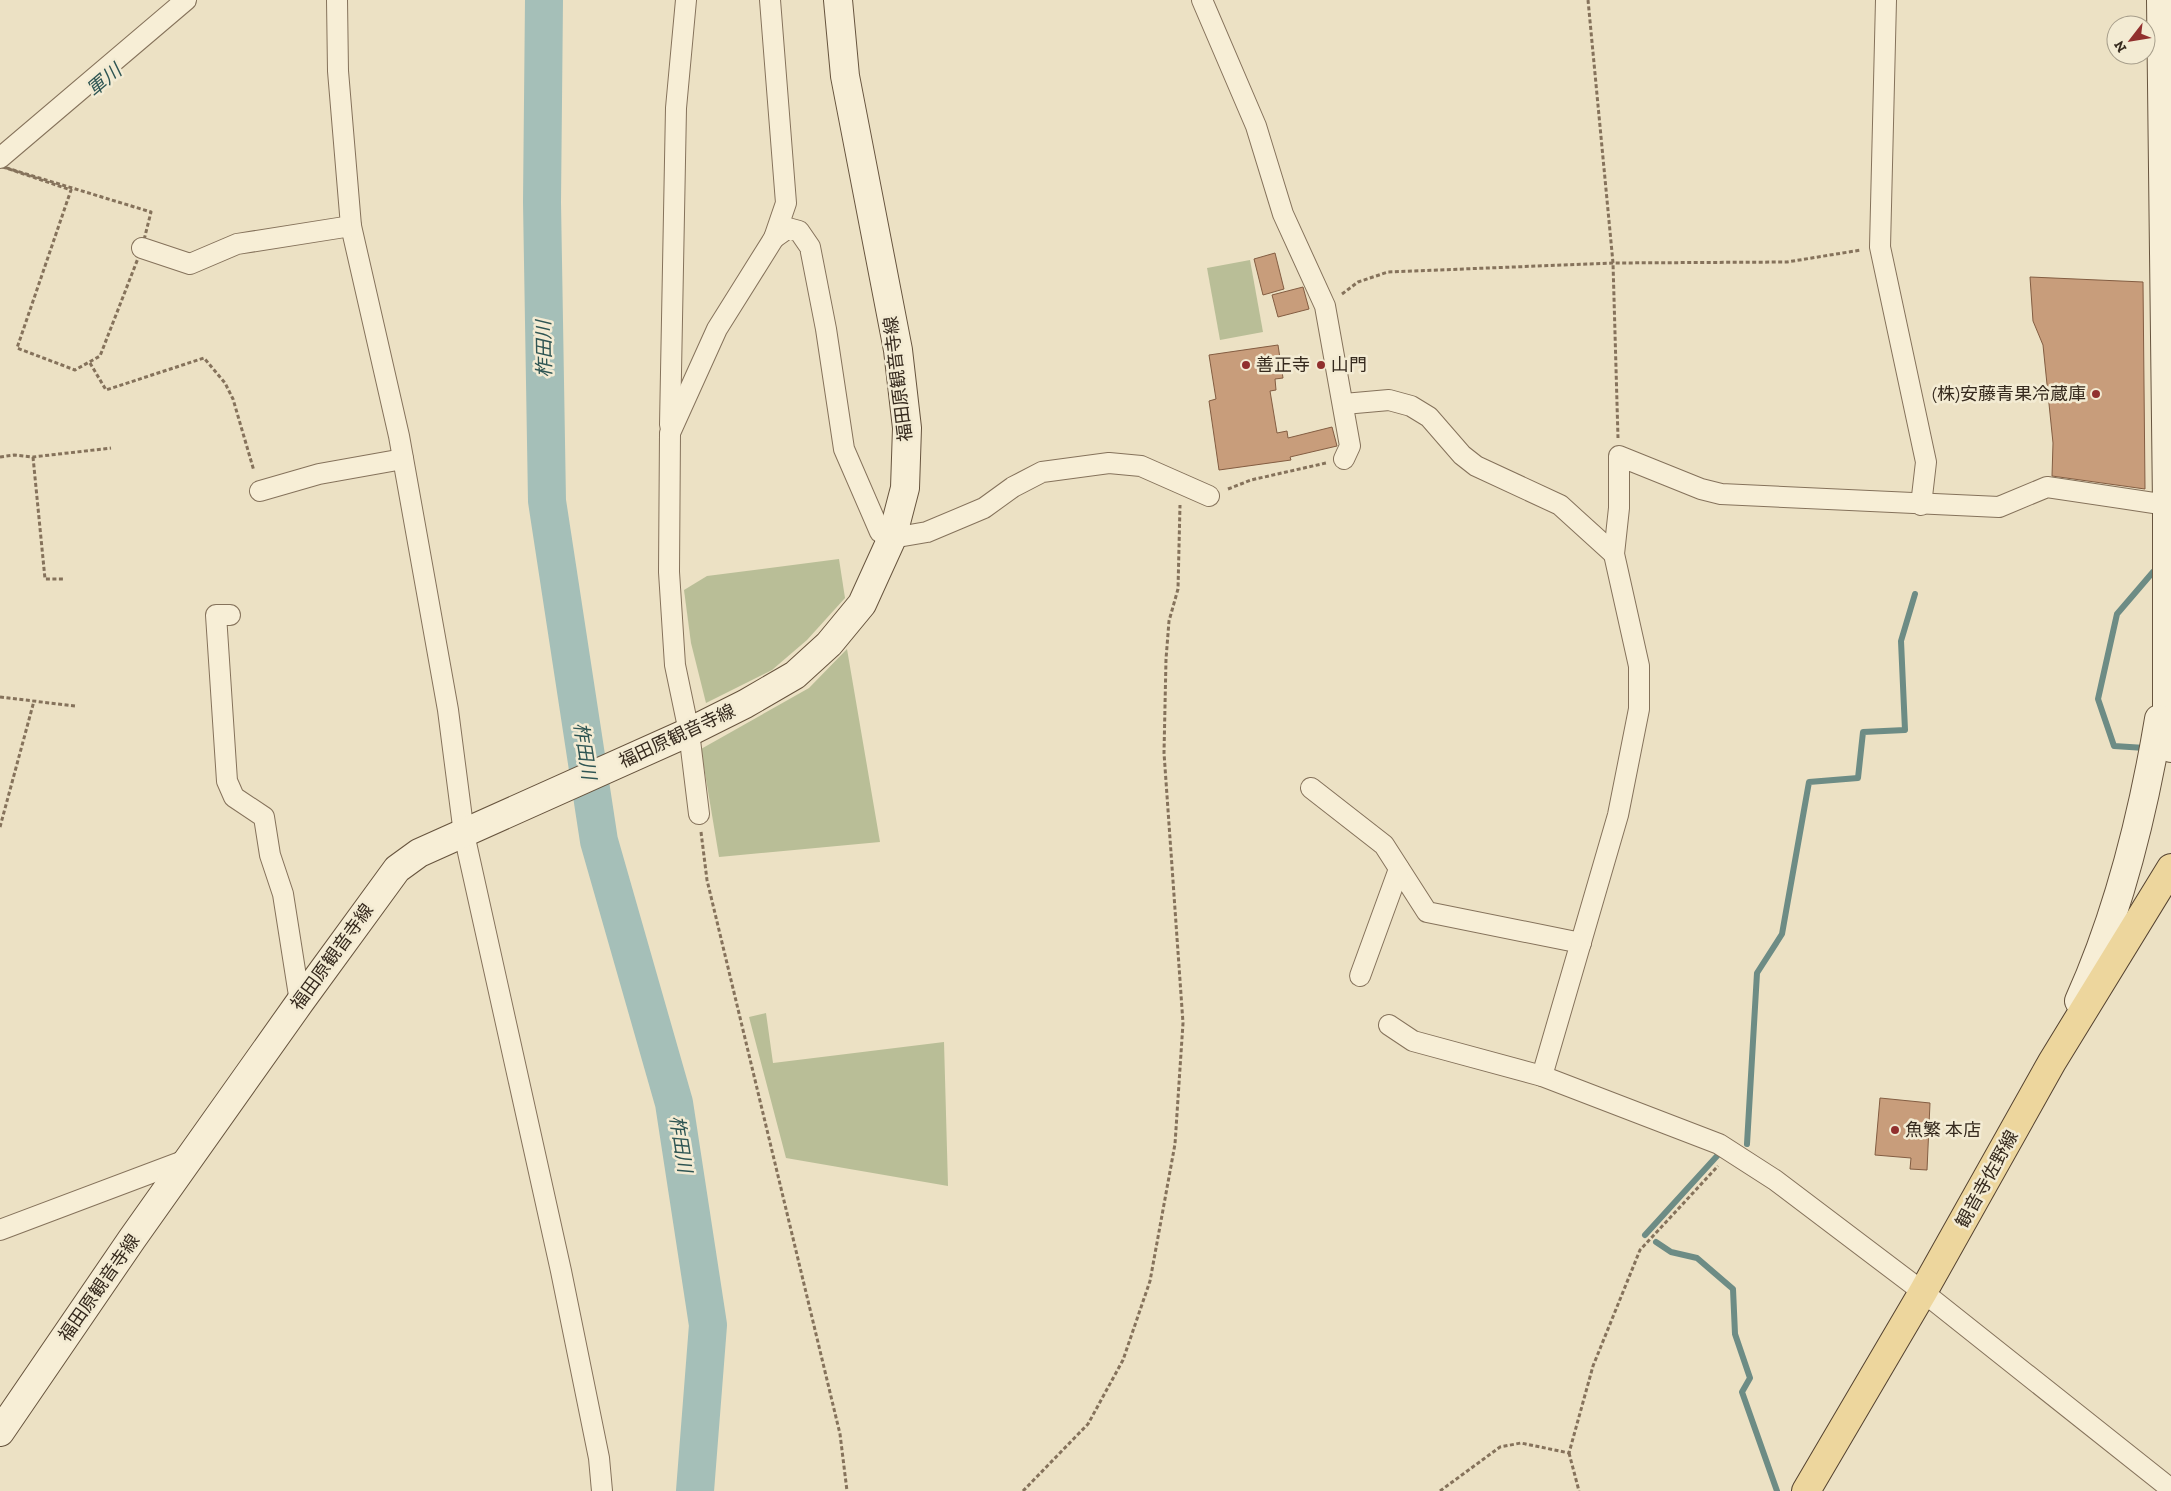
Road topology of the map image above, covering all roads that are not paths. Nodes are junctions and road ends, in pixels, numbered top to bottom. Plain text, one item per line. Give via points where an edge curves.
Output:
1 (186, 0) edge
2 (336, 0) edge
3 (686, 0) edge
4 (770, 0) edge
5 (838, 0) edge
6 (1202, 0) edge
7 (1886, 0) edge
8 (2161, 0) edge
9 (0, 158) edge
10 (351, 226) junction
11 (774, 238) junction
12 (142, 248) road end
13 (1344, 404) junction
14 (670, 433) junction
15 (403, 459) junction
16 (1344, 459) road end
17 (260, 492) road end
18 (1208, 496) road end
19 (1921, 504) junction
20 (2167, 505) junction
21 (892, 538) junction
22 (1614, 554) junction
23 (230, 615) dead end
24 (2167, 673) junction
25 (689, 732) junction
26 (2171, 748) edge
27 (1312, 788) dead end
28 (698, 814) road end
29 (464, 834) junction
30 (2171, 868) edge
31 (1399, 869) junction
32 (1581, 944) junction
33 (1360, 976) dead end
34 (300, 1002) junction
35 (1389, 1025) dead end
36 (2052, 1062) junction
37 (1542, 1076) junction
38 (191, 1158) junction
39 (0, 1230) edge
40 (1923, 1292) junction
41 (0, 1432) edge
42 (2171, 1489) edge
43 (602, 1491) edge
44 (1806, 1491) edge

1 - 9 street
2 - 10 street via 338,70
3 - 14 street via 676,108
4 - 11 street via 786,203
5 - 21 main road, 福田原観音寺線 via 845,76 898,350 907,428 905,488
6 - 13 street via 1256,126 1283,214 1325,306
7 - 19 street via 1880,247 1926,462
8 - 20 main road
10 - 12 street via 237,244 190,264
10 - 15 street
11 - 14 street via 717,329
11 - 21 street via 788,228 799,231 810,247 844,449 880,532
13 - 16 street via 1350,446
13 - 22 street via 1389,400 1411,406 1429,417 1476,466 1560,505
14 - 25 street via 669,572 675,665
15 - 17 street via 319,474
15 - 29 street via 448,710
18 - 21 street via 1141,466 1109,464 1042,472 1013,486 984,508 964,518 927,532
19 - 20 street via 1999,507 2047,487
19 - 22 street via 1721,494 1619,456 1619,508
20 - 24 main road
21 - 25 main road, 福田原観音寺線 via 862,604 829,644 795,675
22 - 32 street via 1639,666 1639,709 1618,815
23 - 34 street via 216,615 227,781 234,796 264,817 270,855 283,894
24 - 26 main road via 2167,740
24 - 36 main road via 2151,769 2110,921 2093,970
25 - 28 street
25 - 29 main road, 福田原観音寺線
27 - 31 street via 1384,845
29 - 34 main road, 福田原観音寺線 via 419,853 397,869
29 - 43 street via 563,1280 599,1458
30 - 36 main road, 観音寺佐野線
31 - 32 street via 1427,912
31 - 33 street
32 - 37 street
34 - 38 main road, 福田原観音寺線
35 - 37 street via 1413,1041
36 - 40 main road, 観音寺佐野線
37 - 40 street via 1719,1144 1775,1180
38 - 39 street
38 - 41 main road, 福田原観音寺線
40 - 42 street
40 - 44 main road, 観音寺佐野線

